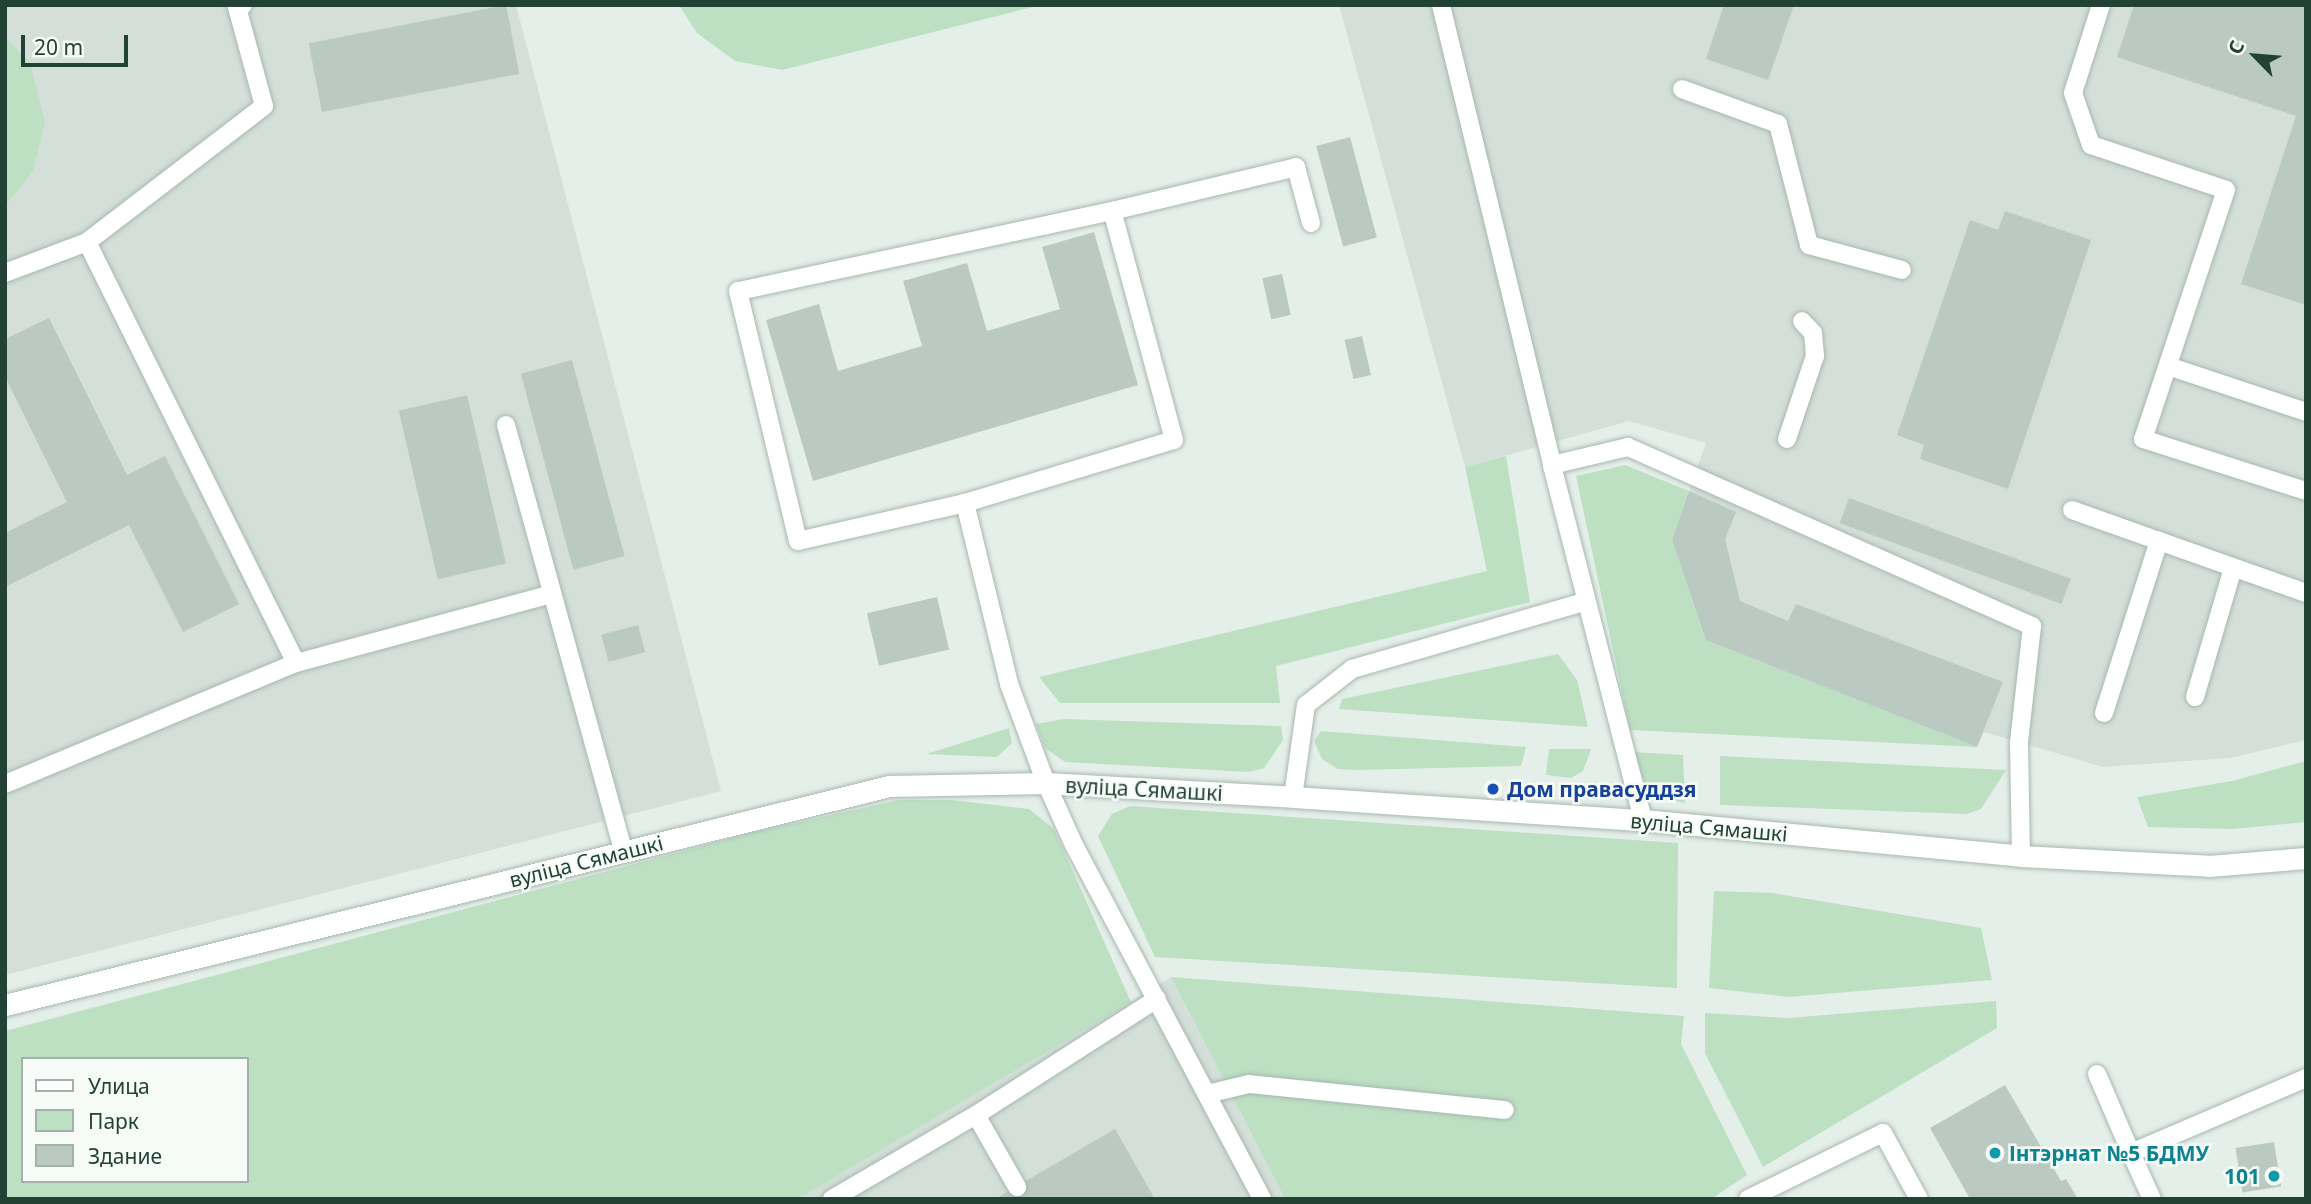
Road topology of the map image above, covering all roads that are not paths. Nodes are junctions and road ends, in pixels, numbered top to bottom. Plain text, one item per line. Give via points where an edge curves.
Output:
1 (243, 5) edge
2 (1441, 5) edge
3 (2101, 5) edge
4 (1682, 89) dead end
5 (1112, 211) junction
6 (1311, 223) dead end
7 (87, 242) junction
8 (1902, 270) dead end
9 (5, 273) edge
10 (1802, 321) dead end
11 (2168, 366) junction
12 (2306, 412) edge
13 (506, 425) dead end
14 (1787, 439) dead end
15 (1552, 465) junction
16 (2306, 491) edge
17 (965, 503) junction
18 (2072, 510) dead end
19 (2159, 541) junction
20 (2233, 568) junction
21 (2306, 593) edge
22 (552, 594) junction
23 (1584, 602) junction
24 (296, 663) junction
25 (2195, 697) dead end
26 (2104, 712) dead end
27 (1046, 783) junction
28 (5, 784) edge
29 (1293, 797) junction
30 (1643, 820) junction
31 (624, 852) junction
32 (2021, 856) junction
33 (2306, 858) edge
34 (1157, 999) junction
35 (5, 1005) edge
36 (2097, 1074) dead end
37 (2306, 1078) edge
38 (1207, 1094) junction
39 (1505, 1110) dead end
40 (976, 1115) junction
41 (2131, 1153) junction
42 (1017, 1186) dead end
43 (832, 1199) edge
44 (1262, 1199) edge
45 (1748, 1199) edge
46 (1919, 1199) edge
47 (2152, 1199) edge

1 - 7 lane via 237,7 264,106
2 - 15 lane
3 - 11 lane via 2073,93 2091,145 2226,190
4 - 8 lane via 1778,124 1809,245
5 - 6 lane via 1296,167
5 - 17 lane via 1174,440
5 - 17 lane via 738,291 798,541
7 - 9 lane
7 - 24 lane
10 - 14 lane via 1813,333 1815,356
11 - 12 lane
11 - 16 lane via 2144,439
13 - 22 lane
15 - 23 lane
15 - 32 lane via 1628,447 2032,626 2019,742
17 - 27 lane via 1009,684
18 - 19 lane
19 - 20 lane
19 - 26 lane
20 - 21 lane
20 - 25 lane
22 - 24 lane
22 - 31 lane
23 - 29 lane via 1352,669 1306,705
23 - 30 lane
24 - 28 lane
27 - 29 street, вуліца Сямашкі
27 - 31 street, вуліца Сямашкі via 889,786
27 - 34 lane
29 - 30 street, вуліца Сямашкі
30 - 32 street, вуліца Сямашкі
31 - 35 street, вуліца Сямашкі
32 - 33 street, вуліца Сямашкі via 2209,866
34 - 38 lane
34 - 40 lane
36 - 41 lane
37 - 41 lane
38 - 39 lane via 1249,1084
38 - 44 lane
40 - 42 lane
40 - 43 lane
41 - 47 lane
45 - 46 lane via 1883,1133

